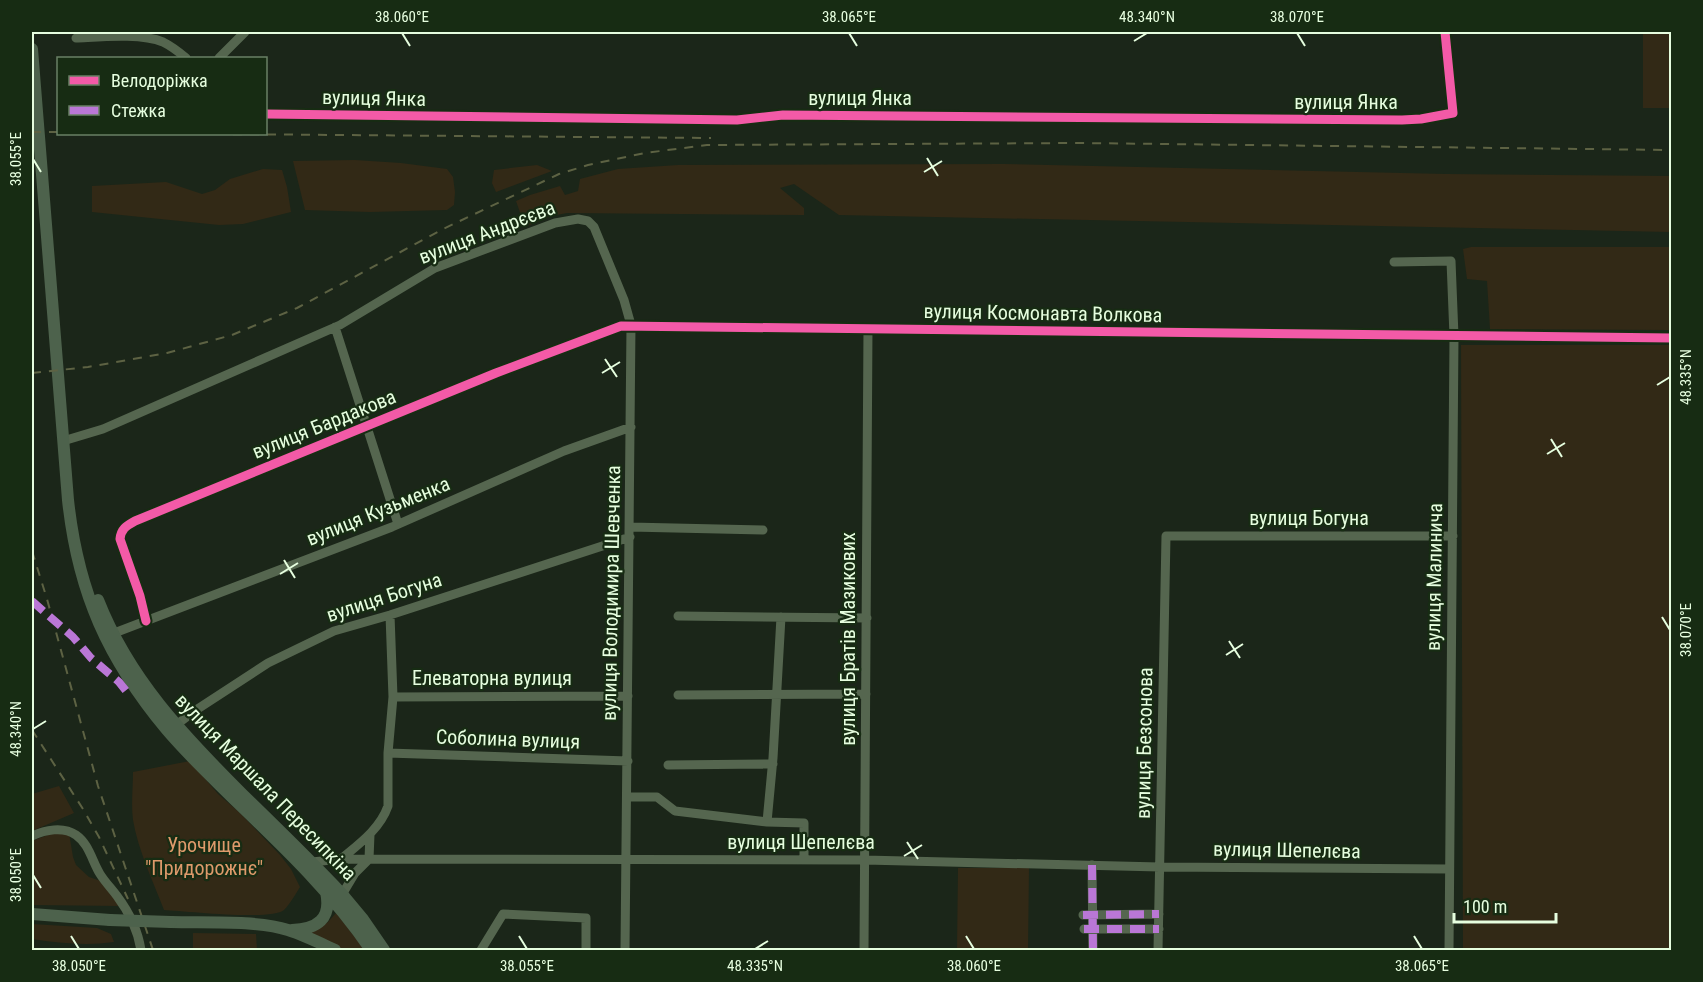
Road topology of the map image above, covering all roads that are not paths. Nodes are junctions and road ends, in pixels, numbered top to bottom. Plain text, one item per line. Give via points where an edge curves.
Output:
1 (245, 32) edge
2 (1445, 32) edge
3 (76, 38) dead end
4 (32, 49) edge
5 (185, 57) edge
6 (220, 57) edge
7 (32, 71) edge
8 (267, 114) edge
9 (1394, 261) dead end
10 (631, 325) junction
11 (335, 327) junction
12 (868, 328) junction
13 (1454, 336) junction
14 (1671, 338) edge
15 (367, 425) junction
16 (631, 426) junction
17 (63, 441) junction
18 (398, 524) junction
19 (763, 530) dead end
20 (630, 532) junction
21 (1166, 536) joint
22 (1453, 536) junction
23 (390, 615) junction
24 (678, 616) dead end
25 (781, 617) junction
26 (867, 618) junction
27 (146, 621) junction
28 (109, 636) junction
29 (777, 693) junction
30 (678, 694) dead end
31 (866, 694) junction
32 (628, 696) junction
33 (393, 697) junction
34 (172, 728) junction
35 (388, 753) junction
36 (628, 761) junction
37 (773, 764) junction
38 (668, 765) dead end
39 (627, 797) junction
40 (768, 822) junction
41 (370, 834) junction
42 (32, 836) edge
43 (341, 859) junction
44 (369, 859) junction
45 (627, 860) junction
46 (804, 860) junction
47 (865, 860) junction
48 (312, 862) junction
49 (1092, 865) junction
50 (1160, 867) junction
51 (1449, 869) junction
52 (326, 892) junction
53 (340, 899) junction
54 (32, 914) edge
55 (1159, 914) junction
56 (1088, 915) junction
57 (323, 920) junction
58 (1088, 929) junction
59 (1159, 929) junction
60 (287, 930) junction
61 (141, 951) edge
62 (335, 951) edge
63 (371, 951) edge
64 (384, 951) edge
65 (482, 951) edge
66 (586, 951) edge
67 (625, 951) edge
68 (864, 951) edge
69 (1093, 951) edge
70 (1158, 951) edge
71 (1449, 951) edge

1 - 6 street
2 - 8 street, вулиця Янка via 1453,113 1421,119 795,116 730,120
3 - 5 street via 154,39
4 - 7 main road, вулиця Маршала Пересипкіна
7 - 17 main road, вулиця Маршала Пересипкіна
9 - 13 street, вулиця Малинича via 1451,261
10 - 11 street, вулиця Андрєєва via 594,227 578,219 545,227 435,268
10 - 12 street, вулиця Космонавта Волкова
10 - 15 street, вулиця Бардакова via 612,328
10 - 16 street, вулиця Володимира Шевченка
11 - 15 street
11 - 17 street, вулиця Андрєєва via 103,429
12 - 13 street, вулиця Космонавта Волкова
12 - 26 street, вулиця Братів Мазикових
13 - 14 street, вулиця Космонавта Волкова
13 - 22 street, вулиця Малинича
15 - 18 street, вулиця Бардакова
15 - 27 street, вулиця Бардакова via 125,527 120,539
16 - 18 street, вулиця Кузьменка
16 - 20 street, вулиця Володимира Шевченка
17 - 28 main road, вулиця Маршала Пересипкіна via 75,553 89,600
18 - 27 street, вулиця Кузьменка
19 - 20 street, вулиця Богуна
20 - 23 street, вулиця Богуна
20 - 32 street, вулиця Володимира Шевченка
21 - 22 street, вулиця Богуна
21 - 50 street, вулиця Безсонова
22 - 51 street, вулиця Малинича
23 - 33 street
23 - 34 street, вулиця Богуна via 333,631 268,663
24 - 25 street
25 - 26 street
25 - 29 street
26 - 31 street, вулиця Братів Мазикових
27 - 28 street, вулиця Кузьменка
28 - 34 main road, вулиця Маршала Пересипкіна via 129,678
29 - 30 street
29 - 31 street
29 - 37 street
31 - 47 street, вулиця Братів Мазикових
32 - 33 street, Елеваторна вулиця
32 - 36 street, вулиця Володимира Шевченка
33 - 35 street
34 - 48 main road, вулиця Маршала Пересипкіна
34 - 52 main road, вулиця Маршала Пересипкіна via 188,753
35 - 36 street, Соболина вулиця
35 - 41 street via 388,806
36 - 39 street, вулиця Володимира Шевченка
37 - 38 street
37 - 40 street
39 - 40 street via 657,797 675,811
39 - 45 street, вулиця Володимира Шевченка
40 - 46 street via 804,824
41 - 43 street
41 - 44 street
42 - 61 street via 62,829 82,840 134,925
43 - 44 street, вулиця Шепелєва
43 - 48 street, вулиця Шепелєва
44 - 45 street, вулиця Шепелєва
44 - 53 street via 355,873
45 - 46 street, вулиця Шепелєва
45 - 67 street, вулиця Володимира Шевченка
46 - 47 street, вулиця Шепелєва
47 - 49 street, вулиця Шепелєва
47 - 68 street, вулиця Братів Мазикових
48 - 53 main road, вулиця Маршала Пересипкіна
49 - 50 street, вулиця Шепелєва
49 - 56 street
50 - 51 street, вулиця Шепелєва
50 - 55 street, вулиця Безсонова
51 - 71 street, вулиця Малинича
52 - 53 main road, вулиця Маршала Пересипкіна
52 - 57 main road via 328,903
53 - 57 street
53 - 63 main road, вулиця Маршала Пересипкіна
53 - 64 main road, вулиця Маршала Пересипкіна via 362,918
54 - 60 main road, bridge via 250,924
55 - 56 street
55 - 59 street, вулиця Безсонова
56 - 58 street
57 - 60 main road via 303,930
58 - 59 street
58 - 69 street
59 - 70 street, вулиця Безсонова
60 - 62 main road
65 - 66 street via 503,914 586,918

